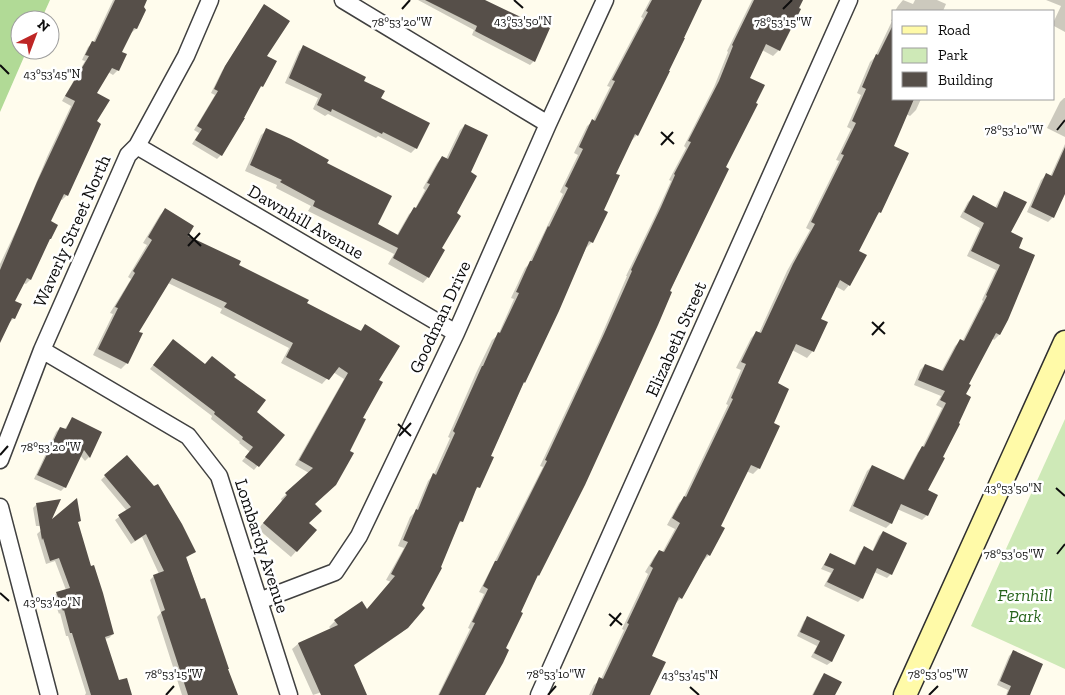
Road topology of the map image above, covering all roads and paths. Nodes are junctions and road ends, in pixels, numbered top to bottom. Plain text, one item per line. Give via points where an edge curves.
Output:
1 (210, 0) edge
2 (342, 0) edge
3 (605, 0) edge
4 (849, 0) edge
5 (548, 124) junction
6 (137, 146) junction
7 (456, 333) junction
8 (1065, 342) edge
9 (42, 350) junction
10 (0, 460) edge
11 (0, 507) edge
12 (258, 601) junction
13 (49, 695) edge
14 (289, 695) edge
15 (539, 695) edge
16 (905, 695) edge

1 - 6 street, Waverly Street North via 186,56
2 - 5 street
3 - 5 street, Goodman Drive
4 - 15 street, Elizabeth Street
5 - 7 street, Goodman Drive
6 - 7 street, Dawnhill Avenue
6 - 9 street, Waverly Street North via 128,155
7 - 12 street, Goodman Drive via 359,536 335,572
8 - 16 main road
9 - 10 street, Waverly Street North
9 - 12 street, Lombardy Avenue via 188,436 219,476
11 - 13 street
12 - 14 street, Lombardy Avenue

